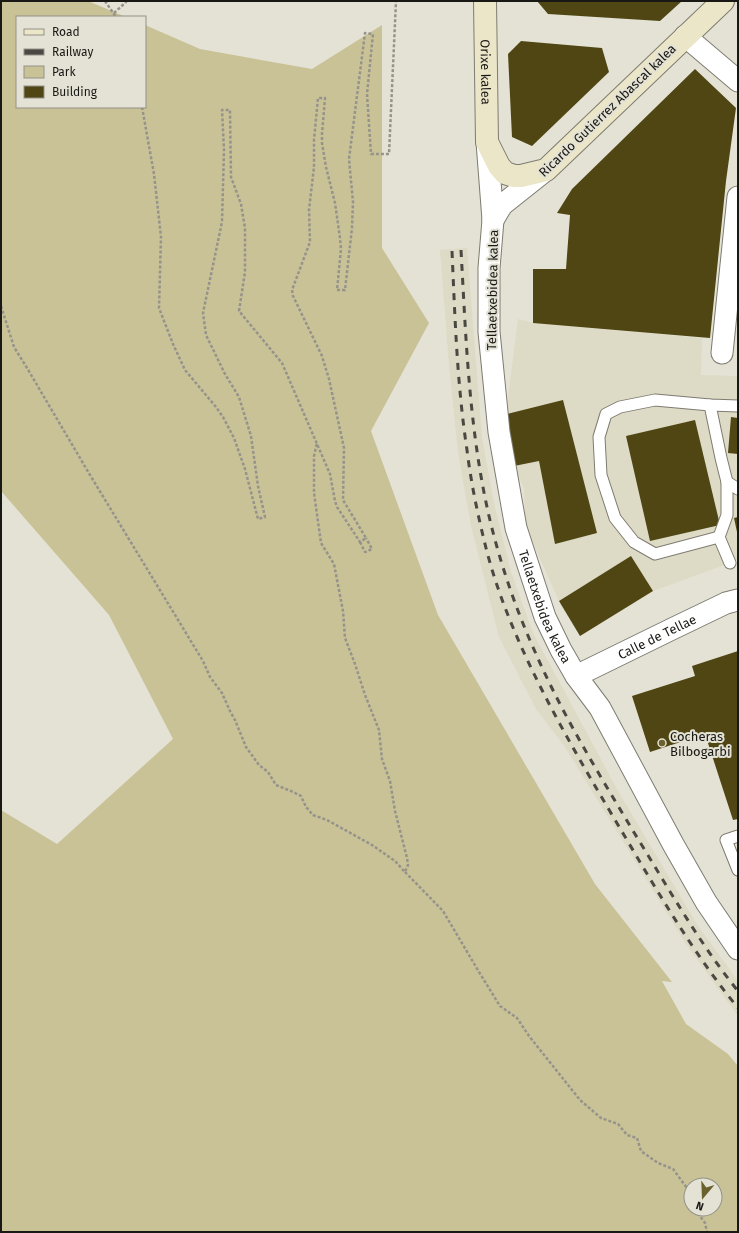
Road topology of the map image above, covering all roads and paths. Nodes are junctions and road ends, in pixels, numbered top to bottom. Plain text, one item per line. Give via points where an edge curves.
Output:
1 (105, 1) edge
2 (125, 1) edge
3 (396, 1) edge
4 (485, 1) edge
5 (722, 1) edge
6 (114, 13) junction
7 (116, 16) edge
8 (686, 36) junction
9 (738, 80) edge
10 (142, 108) edge
11 (487, 142) junction
12 (546, 170) junction
13 (738, 196) edge
14 (493, 220) junction
15 (1, 306) edge
16 (722, 353) dead end
17 (710, 405) junction
18 (738, 406) edge
19 (317, 444) junction
20 (728, 482) junction
21 (738, 489) edge
22 (719, 537) junction
23 (366, 538) junction
24 (360, 542) junction
25 (730, 563) dead end
26 (738, 600) edge
27 (576, 676) junction
28 (738, 836) edge
29 (738, 870) edge
30 (405, 872) junction
31 (738, 949) edge
32 (683, 1183) edge
33 (701, 1217) edge
34 (707, 1232) edge

1 - 6 path
2 - 6 path
3 - 23 path, bridge via 389,154 371,154 367,94 372,34 365,33 349,159 352,228 345,290 337,290 340,244 336,210 322,143 325,98 318,98 309,210 310,242 292,290 322,356 339,423 344,448 343,500
4 - 11 main road, Orixe kalea
5 - 8 main road, Ricardo Gutierrez Abascal kalea
6 - 7 path
8 - 9 street
8 - 12 main road, Ricardo Gutierrez Abascal kalea
10 - 19 path, bridge via 154,174 161,237 159,308 185,370 216,407 234,438 258,518 265,516 251,436 239,397 206,335 203,313 222,222 222,110 230,110 231,177 241,204 244,228 245,272 239,312 282,363
11 - 12 main road, Orixe kalea via 505,173 521,176
11 - 14 street, Orixe kalea
12 - 14 street, Ricardo Gutierrez Abascal kalea via 502,204
13 - 16 street
14 - 27 street, Tellaetxebidea kalea via 489,268 489,332 499,432 516,528 545,617
15 - 30 path via 14,347 204,661 210,677 222,693 246,747 276,785 301,796 313,815 372,845 395,861
17 - 18 lane
17 - 20 lane
17 - 22 lane via 655,400 620,408 606,414 598,437 601,475 615,518 634,542 655,554
19 - 24 path, bridge via 330,474 337,507
19 - 30 path via 314,456 314,493 321,543 334,564 343,611 344,638 379,730 382,759 390,781 407,858
20 - 21 lane
20 - 22 lane via 727,515
22 - 25 lane
23 - 24 path, bridge
23 - 24 path via 372,548 365,552
26 - 27 street, Calle de Tellae via 692,619
27 - 31 street, Tellaetxebidea kalea via 600,708 706,902
28 - 29 lane via 726,840
30 - 32 path via 443,911 500,1006 517,1018 580,1100 600,1118 618,1124 627,1135 637,1138 641,1151 658,1163 673,1169
33 - 34 path

